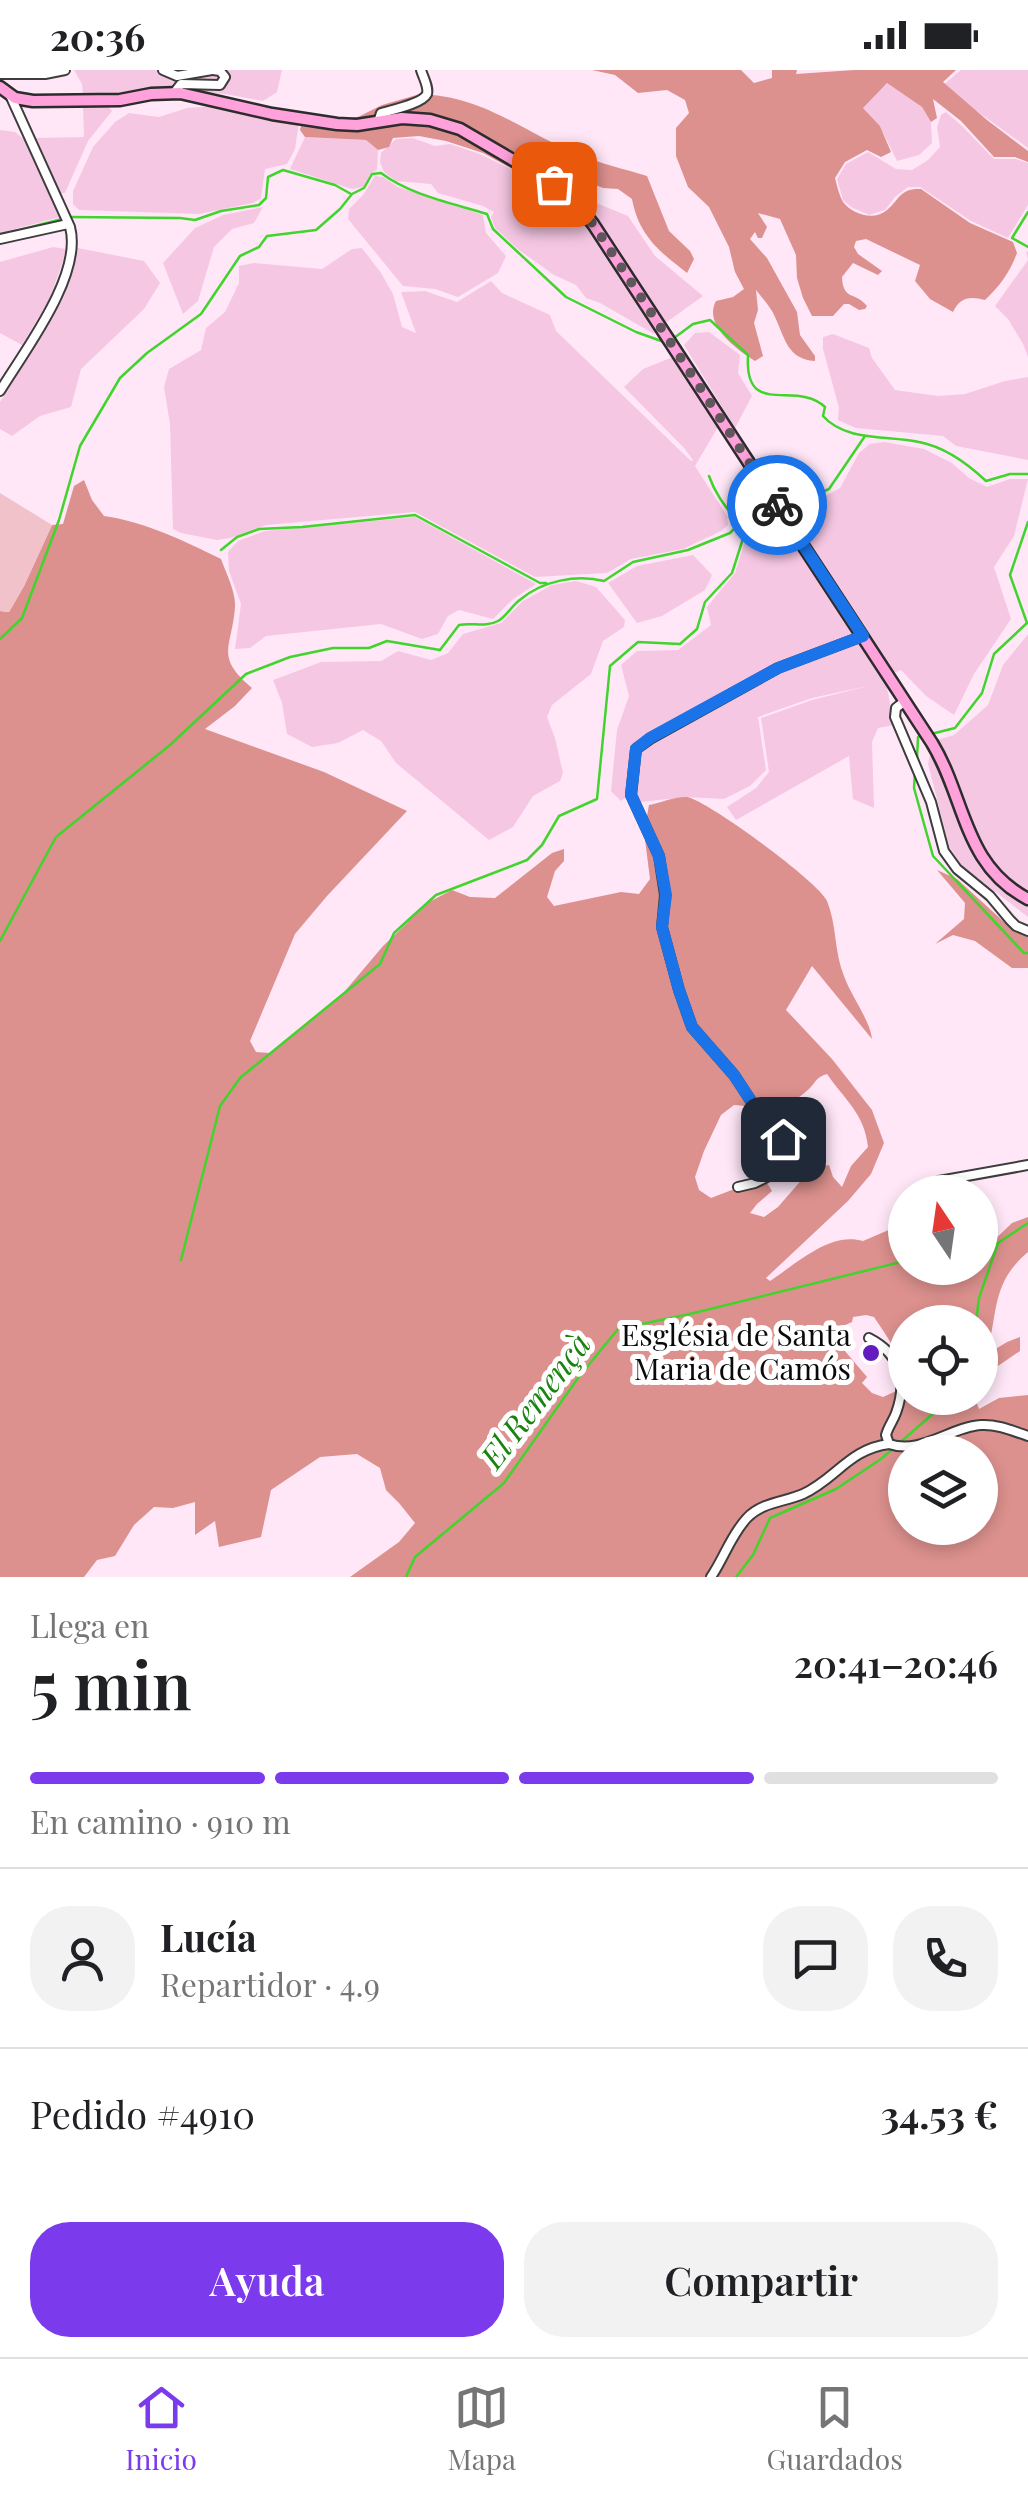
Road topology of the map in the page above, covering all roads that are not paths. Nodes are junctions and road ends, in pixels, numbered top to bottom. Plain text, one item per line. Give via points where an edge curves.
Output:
1 (65, 70) edge
2 (163, 70) edge
3 (212, 70) edge
4 (421, 70) edge
5 (15, 72) edge
6 (0, 74) edge
7 (0, 87) edge
8 (174, 92) junction
9 (15, 97) junction
10 (378, 122) junction
11 (68, 224) junction
12 (0, 239) edge
13 (0, 390) edge
14 (863, 636) junction
15 (907, 704) junction
16 (1028, 900) edge
17 (1028, 931) edge
18 (1028, 1165) edge
19 (975, 1175) edge
20 (738, 1186) dead end
21 (869, 1338) dead end
22 (947, 1435) edge
23 (1028, 1436) edge
24 (888, 1441) edge
25 (888, 1444) edge
26 (711, 1577) edge

1 - 5 street
2 - 3 street via 177,76
3 - 8 street via 225,77 220,85 181,84
4 - 10 street via 425,97 381,113
5 - 6 street
7 - 9 street
8 - 9 street via 112,101
8 - 10 street via 336,124
9 - 11 street
10 - 14 street via 416,118 460,130 576,203
11 - 12 street
11 - 13 street via 73,244 57,297
14 - 15 street
14 - 20 street via 778,668 650,738 633,760 631,795 659,856 666,895 662,927 692,1027 783,1139 782,1160 771,1175
15 - 16 street via 949,774 979,854 995,876
15 - 17 street via 896,708 896,717 948,858
18 - 19 street
21 - 24 street via 897,1360 900,1386
22 - 23 street via 990,1424
25 - 26 street via 857,1454 805,1493 748,1516

